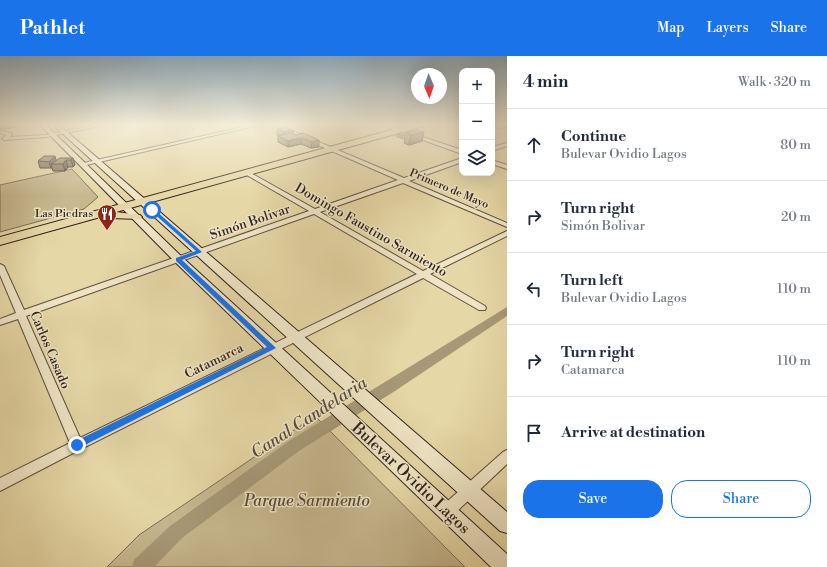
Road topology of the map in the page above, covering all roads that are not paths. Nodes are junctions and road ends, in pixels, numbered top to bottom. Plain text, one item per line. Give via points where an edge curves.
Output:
1 (66, 148) edge
2 (83, 148) edge
3 (152, 148) edge
4 (326, 148) edge
5 (338, 148) edge
6 (331, 150) junction
7 (96, 160) junction
8 (459, 161) edge
9 (495, 163) edge
10 (82, 164) junction
11 (507, 167) edge
12 (247, 173) junction
13 (403, 180) junction
14 (143, 202) junction
15 (125, 207) junction
16 (314, 213) junction
17 (98, 214) junction
18 (136, 217) junction
19 (507, 225) edge
20 (507, 232) edge
21 (0, 242) edge
22 (200, 252) junction
23 (178, 259) junction
24 (0, 266) edge
25 (422, 274) junction
26 (482, 308) dead end
27 (21, 314) junction
28 (0, 322) edge
29 (296, 337) junction
30 (272, 348) junction
31 (77, 445) junction
32 (507, 456) edge
33 (0, 485) edge
34 (469, 491) junction
35 (447, 512) junction
36 (507, 524) edge
37 (506, 567) edge

1 - 10 main road, Bulevar Ovidio Lagos
2 - 7 main road, Bulevar Ovidio Lagos
3 - 7 street
4 - 6 street, Primero de Mayo
5 - 6 highway
6 - 12 highway
6 - 13 street, Primero de Mayo
7 - 10 street
7 - 14 main road, Bulevar Ovidio Lagos
8 - 13 street, Simón Bolivar
9 - 11 street
10 - 15 main road, Bulevar Ovidio Lagos
12 - 14 highway
12 - 16 street, Domingo Faustino Sarmiento
13 - 16 street, Simón Bolivar
13 - 19 street, Primero de Mayo
14 - 15 highway
14 - 22 main road, Bulevar Ovidio Lagos
15 - 17 highway
15 - 18 main road, Bulevar Ovidio Lagos
16 - 22 street, Simón Bolivar
16 - 25 street, Domingo Faustino Sarmiento
17 - 18 highway
17 - 21 highway
18 - 23 main road, Bulevar Ovidio Lagos
20 - 25 street, Catamarca
22 - 23 street, Simón Bolivar
22 - 29 main road, Bulevar Ovidio Lagos
23 - 27 street, Simón Bolivar
23 - 30 main road, Bulevar Ovidio Lagos
24 - 27 street, Carlos Casado
25 - 26 street, Domingo Faustino Sarmiento
25 - 29 street, Catamarca
27 - 28 street, Simón Bolivar
27 - 31 street, Carlos Casado
29 - 30 street, Catamarca
29 - 34 main road, Bulevar Ovidio Lagos
30 - 31 street, Catamarca
30 - 35 main road, Bulevar Ovidio Lagos
31 - 33 street, Catamarca
32 - 34 street
34 - 35 street
34 - 36 main road, Bulevar Ovidio Lagos
35 - 37 main road, Bulevar Ovidio Lagos

